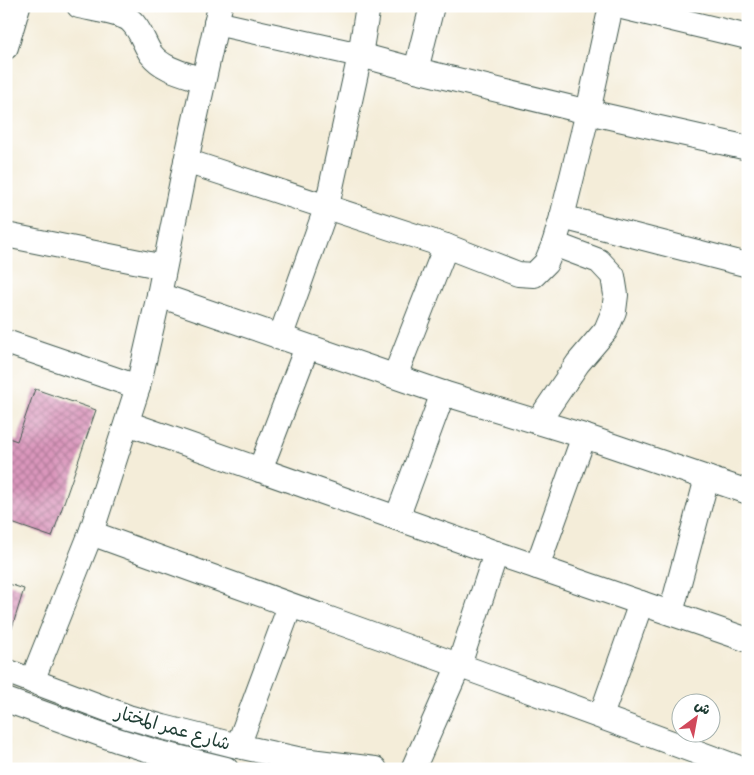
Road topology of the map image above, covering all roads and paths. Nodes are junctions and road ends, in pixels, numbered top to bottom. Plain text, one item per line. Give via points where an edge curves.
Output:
1 (18, 6) edge
2 (79, 6) edge
3 (368, 6) edge
4 (432, 6) edge
5 (611, 6) edge
6 (618, 6) edge
7 (218, 15) edge
8 (748, 37) edge
9 (6, 47) edge
10 (360, 55) junction
11 (416, 70) junction
12 (203, 80) junction
13 (588, 112) junction
14 (748, 148) edge
15 (186, 161) junction
16 (327, 206) junction
17 (562, 217) junction
18 (6, 235) edge
19 (554, 244) junction
20 (446, 246) junction
21 (748, 265) edge
22 (164, 267) junction
23 (159, 295) junction
24 (280, 338) junction
25 (6, 342) edge
26 (307, 347) junction
27 (395, 376) junction
28 (138, 387) junction
29 (443, 393) junction
30 (538, 422) junction
31 (127, 423) junction
32 (584, 436) junction
33 (260, 470) junction
34 (707, 478) junction
35 (748, 492) edge
36 (397, 518) junction
37 (91, 533) junction
38 (496, 554) junction
39 (537, 566) junction
40 (641, 603) junction
41 (290, 606) junction
42 (672, 613) junction
43 (748, 640) edge
44 (459, 665) junction
45 (6, 671) edge
46 (32, 681) junction
47 (6, 700) edge
48 (601, 716) junction
49 (238, 746) junction
50 (153, 760) edge
51 (226, 769) edge
52 (375, 769) edge
53 (413, 769) edge
54 (742, 769) edge

1 - 9 street
2 - 12 street via 130,20 151,54 160,62
3 - 10 street
4 - 11 street
5 - 13 street
6 - 8 street
7 - 10 street
7 - 12 street
10 - 11 street
10 - 16 street
11 - 13 street
12 - 15 street
13 - 14 street
13 - 17 street
15 - 16 street
15 - 22 street
16 - 20 street
16 - 24 street
17 - 19 street
17 - 21 street
18 - 22 street
19 - 20 street via 546,263 534,275 518,274
19 - 30 street via 599,261 613,276 616,295 614,312 606,330 578,363
20 - 27 street
22 - 23 street
23 - 24 street
23 - 28 street
24 - 26 street
25 - 28 street
26 - 27 street
26 - 33 street
27 - 29 street
28 - 31 street
29 - 30 street
29 - 36 street
30 - 32 street
31 - 33 street
31 - 37 street
32 - 34 street
32 - 39 street
33 - 36 street
34 - 35 street
34 - 42 street
36 - 38 street
37 - 41 street
37 - 46 street
38 - 39 street
38 - 44 street
39 - 40 street
40 - 42 street
40 - 48 street
41 - 44 street
41 - 49 street
42 - 43 street
44 - 48 street
44 - 53 street
45 - 46 street, شارع عمر المختار
46 - 49 street, شارع عمر المختار via 128,717
47 - 50 street, شارع عمر المختار via 117,740
48 - 54 street
49 - 52 street, شارع عمر المختار via 302,760
50 - 51 street, شارع عمر المختار

